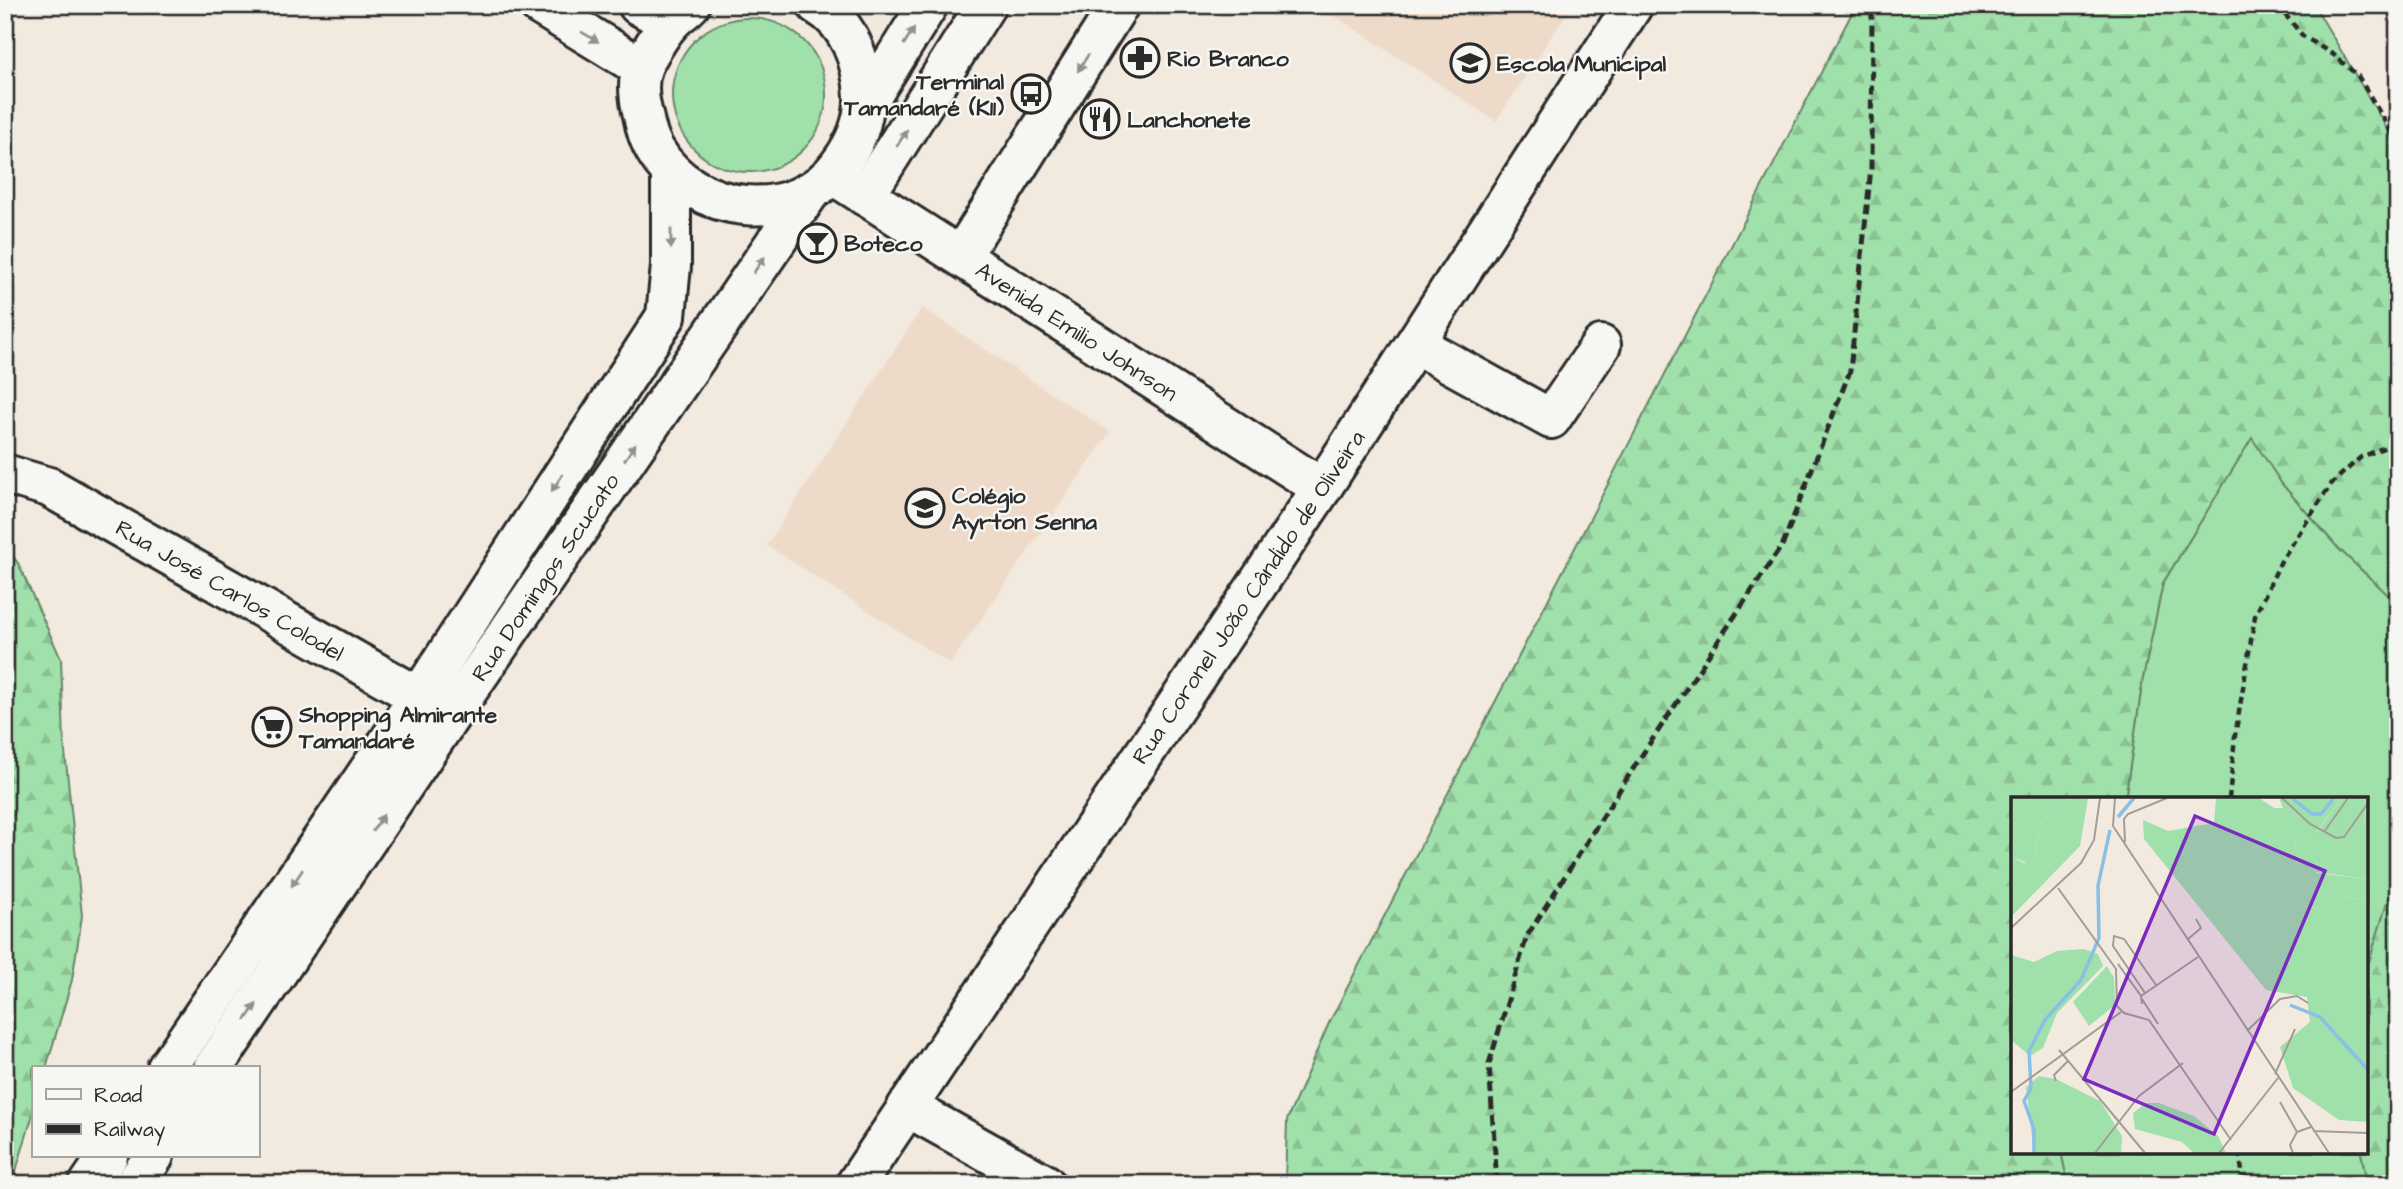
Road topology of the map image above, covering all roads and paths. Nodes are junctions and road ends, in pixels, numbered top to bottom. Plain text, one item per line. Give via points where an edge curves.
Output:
1 (539, 5) edge
2 (817, 5) edge
3 (928, 5) edge
4 (985, 5) edge
5 (1119, 5) edge
6 (1633, 5) edge
7 (2277, 5) edge
8 (666, 11) edge
9 (642, 68) junction
10 (864, 108) junction
11 (2398, 143) edge
12 (671, 171) junction
13 (821, 183) junction
14 (865, 196) junction
15 (961, 256) junction
16 (1415, 344) junction
17 (1601, 345) dead end
18 (2398, 442) edge
19 (5, 474) edge
20 (1322, 488) junction
21 (435, 706) junction
22 (2229, 797) edge
23 (168, 1066) edge
24 (214, 1066) edge
25 (907, 1107) junction
26 (2239, 1154) edge
27 (107, 1158) edge
28 (153, 1158) edge
29 (89, 1184) edge
30 (135, 1184) edge
31 (856, 1184) edge
32 (1045, 1184) edge
33 (2244, 1184) edge

1 -> 9 main road
2 - 10 main road via 849,38 863,71
10 -> 3 main road
14 -> 4 main road
5 -> 15 main road
6 - 16 main road, Rua Coronel João Cândido de Oliveira
7 - 11 path via 2303,36 2358,76
8 - 9 main road
9 - 12 main road via 638,97 645,124 654,150
10 - 13 main road, Rua Domingos Scucato via 855,144
12 - 13 main road via 701,194 737,206 775,205
12 -> 21 main road, Rua Domingos Scucato via 666,316
13 - 14 main road, Avenida Emilio Johnson
21 -> 13 main road, Rua Domingos Scucato
14 - 15 main road, Avenida Emilio Johnson
15 - 20 main road, Avenida Emilio Johnson
16 - 17 main road via 1551,419
16 - 20 main road, Rua Coronel João Cândido de Oliveira
18 - 22 path via 2361,457 2332,484 2281,561 2255,616
19 - 21 main road, Rua José Carlos Colodel via 49,488
20 - 25 main road, Rua Coronel João Cândido de Oliveira
21 -> 23 main road, Rua Domingos Scucato
24 -> 21 main road, Rua Domingos Scucato
25 - 31 main road, Rua Coronel João Cândido de Oliveira
25 - 32 main road
26 - 33 path
27 - 29 main road
28 - 30 main road

